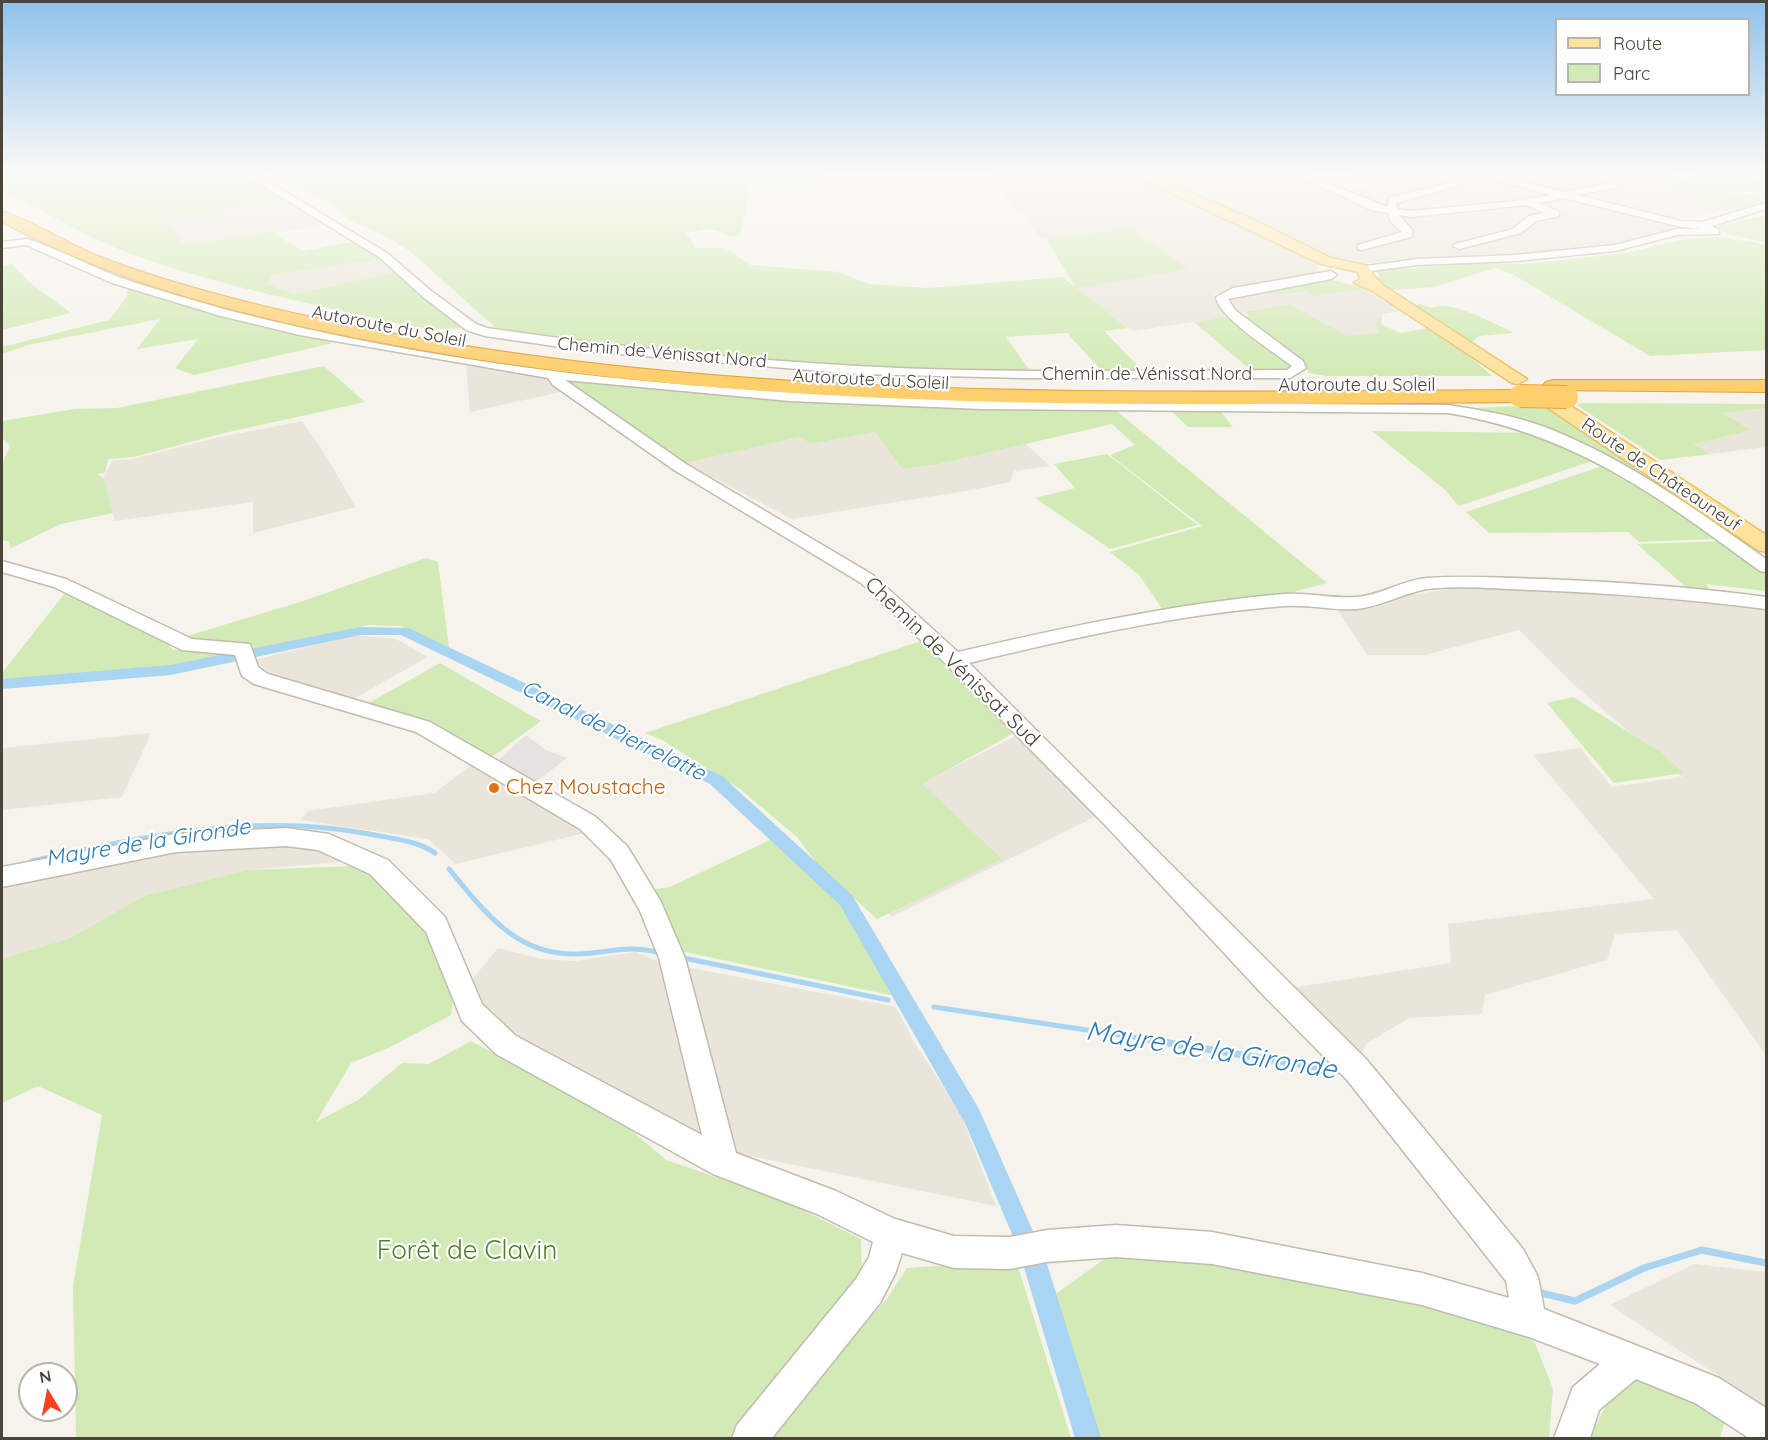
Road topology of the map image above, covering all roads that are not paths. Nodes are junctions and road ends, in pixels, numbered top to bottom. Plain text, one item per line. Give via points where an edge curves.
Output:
1 (50, 241) edge
2 (81, 241) edge
3 (360, 241) edge
4 (1283, 241) edge
5 (1384, 241) edge
6 (1478, 241) edge
7 (1637, 241) edge
8 (2, 245) edge
9 (1459, 246) dead end
10 (1362, 247) dead end
11 (1332, 267) junction
12 (1365, 279) junction
13 (553, 375) junction
14 (1767, 386) edge
15 (1516, 387) junction
16 (1558, 396) junction
17 (1767, 397) edge
18 (1767, 545) edge
19 (2, 566) edge
20 (1767, 567) edge
21 (1767, 603) edge
22 (954, 660) junction
23 (2, 877) edge
24 (724, 1163) junction
25 (891, 1234) junction
26 (1526, 1301) junction
27 (1632, 1360) junction
28 (1767, 1429) edge
29 (750, 1438) edge
30 (1572, 1438) edge

1 - 15 highway, Autoroute du Soleil via 105,264 232,304 384,338 540,363 663,377 895,393 1023,396
2 - 15 highway, Autoroute du Soleil via 123,259 257,300 403,331 688,369 894,382
3 - 11 street, Chemin de Vénissat Nord via 383,255 471,327 485,332 662,354 857,370 1047,375 1290,374 1299,368 1298,364 1231,313 1222,297
4 - 11 main road
5 - 10 street
6 - 9 street
7 - 12 street via 1615,248 1516,258 1417,262
8 - 13 street via 27,242 116,280 300,331
11 - 12 main road
12 - 15 main road
13 - 20 street via 790,397 970,405 1448,409 1486,413 1537,428 1602,461 1661,495
13 - 22 street, Chemin de Vénissat Sud via 680,466 867,579
14 - 16 highway, Autoroute du Soleil
15 - 16 highway, Autoroute du Soleil, bridge
16 - 17 highway, Autoroute du Soleil
16 - 18 main road, Route de Châteauneuf
19 - 24 street via 60,583 189,645 243,649 249,671 261,679 423,727 588,823 619,853 651,907 672,958
21 - 22 street via 1572,586 1422,584 1356,603 1285,600 1176,613 1093,627
22 - 26 street, Chemin de Vénissat Sud via 1357,1070 1512,1260
23 - 24 street via 176,843 286,837 321,841 380,867 436,925 472,1012 507,1045
24 - 25 street via 825,1202
25 - 26 street via 954,1252 1010,1253 1116,1241 1212,1248 1422,1289
25 - 29 street via 884,1263 868,1291
26 - 27 street
27 - 28 street via 1707,1390
27 - 30 street via 1585,1399

